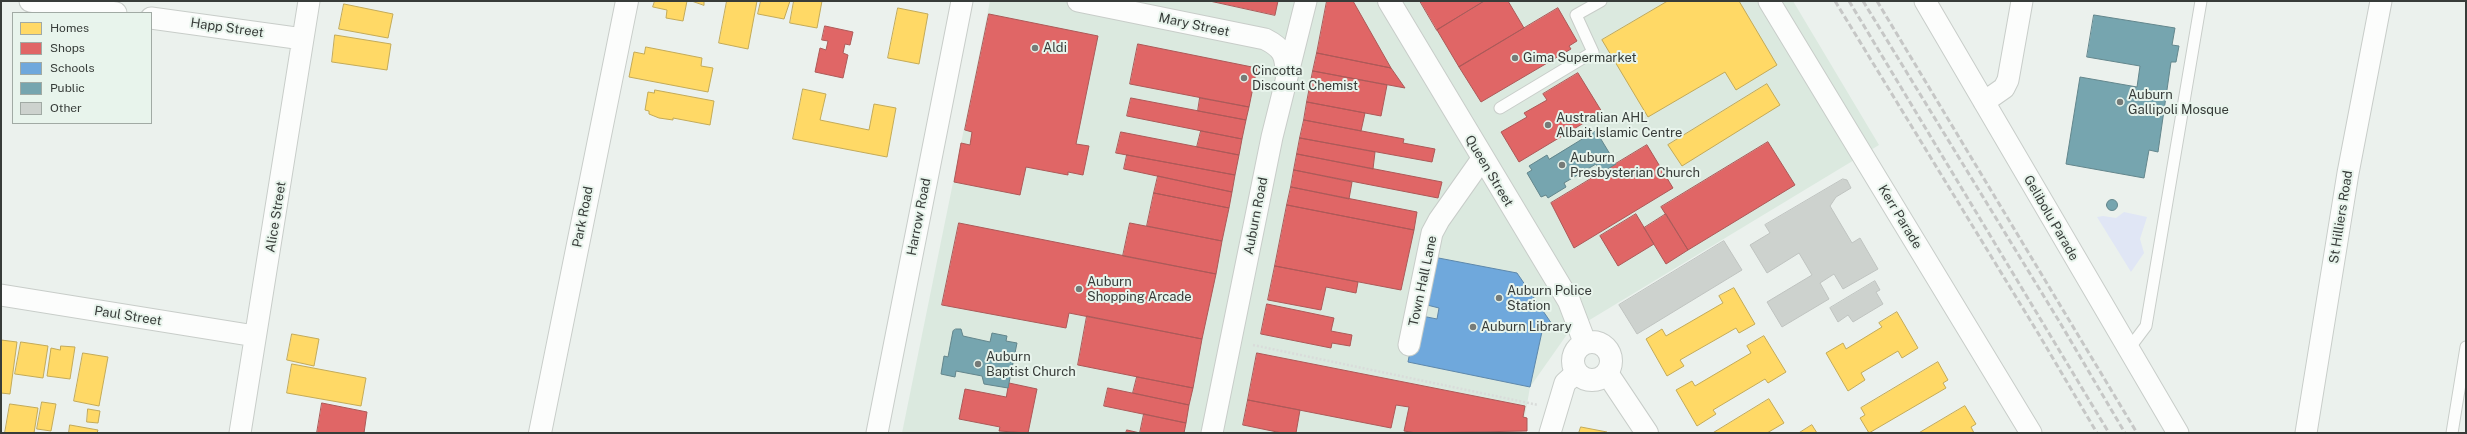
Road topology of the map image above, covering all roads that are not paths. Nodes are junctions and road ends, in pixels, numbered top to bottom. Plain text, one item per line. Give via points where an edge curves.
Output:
1 (30, 1) edge
2 (308, 1) edge
3 (627, 1) edge
4 (962, 1) edge
5 (1078, 1) edge
6 (1306, 1) edge
7 (1389, 1) edge
8 (1601, 1) edge
9 (1769, 1) edge
10 (1925, 1) edge
11 (2022, 1) edge
12 (2201, 1) edge
13 (2381, 1) edge
14 (109, 12) edge
15 (152, 18) edge
16 (303, 39) junction
17 (1286, 75) junction
18 (1984, 102) junction
19 (1500, 108) dead end
20 (1482, 159) junction
21 (1, 295) edge
22 (256, 336) junction
23 (1585, 343) junction
24 (1409, 345) dead end
25 (2466, 347) edge
26 (2128, 350) junction
27 (1576, 373) junction
28 (1607, 373) junction
29 (240, 433) edge
30 (540, 433) edge
31 (876, 433) edge
32 (1212, 433) edge
33 (1550, 433) edge
34 (1647, 433) edge
35 (2031, 433) edge
36 (2178, 433) edge
37 (2306, 433) edge
38 (2452, 433) edge

1 - 14 street
2 - 16 street, Alice Street
3 - 30 street, Park Road
4 - 31 street, Harrow Road
5 - 17 street, Mary Street via 1265,39 1277,45 1281,51 1286,60
6 - 17 street, Auburn Road via 1295,50
7 - 20 street, Queen Street
8 - 19 lane via 1576,15 1593,52
9 - 35 street, Kerr Parade
10 - 18 street, Gelibolu Parade
11 - 18 street via 2008,80 2004,88
12 - 26 lane via 2146,326
13 - 37 street, St Hilliers Road via 2348,173
15 - 16 street, Happ Street
16 - 22 street, Alice Street
17 - 32 street, Auburn Road
18 - 26 street, Gelibolu Parade
20 - 23 street, Queen Street via 1569,301
20 - 24 street, Town Hall Lane via 1432,233
21 - 22 street, Paul Street
22 - 29 street, Alice Street
23 - 27 street via 1573,356 1573,368
23 - 28 street via 1600,343 1606,347 1612,360
25 - 38 lane
26 - 36 street, Gelibolu Parade
27 - 28 street via 1592,381
27 - 33 street via 1566,383
28 - 34 street

